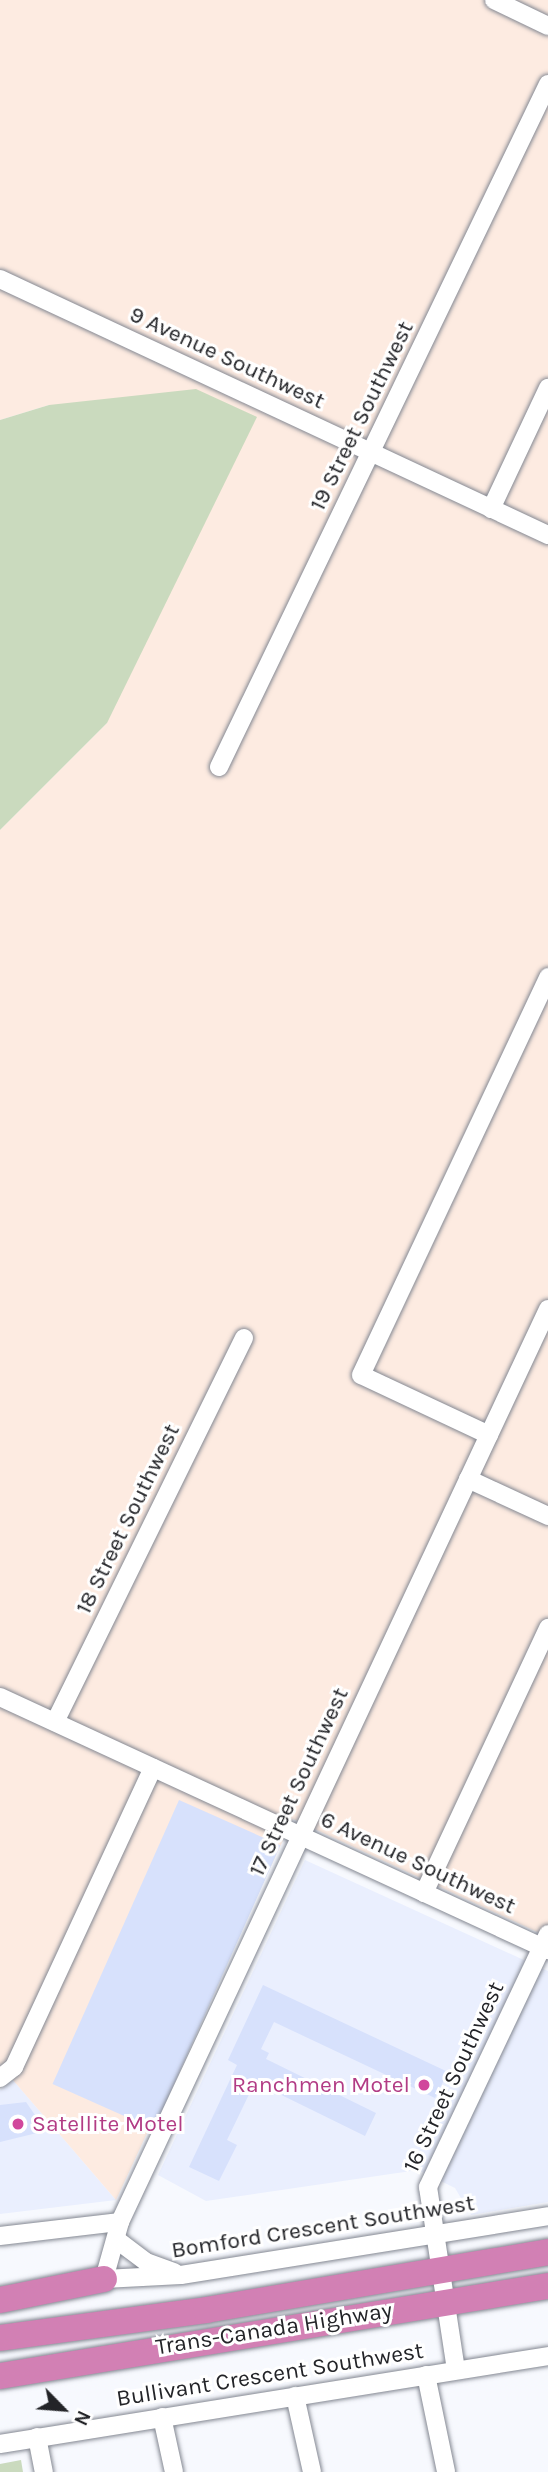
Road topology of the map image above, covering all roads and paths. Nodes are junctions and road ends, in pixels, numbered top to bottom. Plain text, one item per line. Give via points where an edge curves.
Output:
1 (494, 0) edge
2 (548, 26) edge
3 (548, 84) edge
4 (0, 279) edge
5 (548, 387) edge
6 (372, 453) junction
7 (491, 509) junction
8 (548, 535) edge
9 (219, 767) dead end
10 (548, 976) edge
11 (540, 1012) edge
12 (548, 1309) edge
13 (244, 1338) dead end
14 (489, 1435) junction
15 (468, 1479) junction
16 (548, 1516) edge
17 (548, 1628) edge
18 (2, 1704) edge
19 (55, 1722) junction
20 (153, 1768) junction
21 (301, 1836) junction
22 (424, 1893) junction
23 (546, 1944) edge
24 (0, 2078) edge
25 (548, 2216) edge
26 (119, 2231) junction
27 (0, 2236) edge
28 (436, 2236) junction
29 (548, 2252) edge
30 (442, 2270) junction
31 (181, 2275) junction
32 (104, 2279) junction
33 (548, 2286) edge
34 (0, 2300) edge
35 (447, 2302) junction
36 (0, 2338) edge
37 (548, 2356) edge
38 (456, 2370) junction
39 (426, 2375) junction
40 (0, 2376) edge
41 (295, 2396) junction
42 (162, 2417) junction
43 (37, 2437) junction
44 (0, 2444) edge
45 (44, 2472) edge
46 (174, 2472) edge
47 (312, 2472) edge
48 (446, 2472) edge

1 - 2 street
3 - 6 street, 19 Street Southwest
4 - 6 street, 9 Avenue Southwest
5 - 7 street
6 - 7 street, 9 Avenue Southwest
6 - 9 street, 19 Street Southwest
7 - 8 street, 9 Avenue Southwest
10 - 11 street
11 - 14 street via 361,1375
12 - 14 street, 17 Street Southwest
13 - 19 street, 18 Street Southwest
14 - 15 street, 17 Street Southwest
15 - 16 street
15 - 21 street, 17 Street Southwest
17 - 22 street
18 - 19 street, 6 Avenue Southwest
19 - 20 street, 6 Avenue Southwest
20 - 21 street, 6 Avenue Southwest
20 - 24 street via 14,2067
21 - 22 street, 6 Avenue Southwest
21 - 26 street, 17 Street Southwest
22 - 23 street, 6 Avenue Southwest
23 - 28 street, 16 Street Southwest via 428,2187
25 - 28 street, Bomford Crescent Southwest
26 - 27 street
26 - 31 street via 146,2262
26 - 32 street, 17 Street Southwest
28 - 30 street, 16 Street Southwest
28 - 31 street, Bomford Crescent Southwest
29 - 30 highway, Trans-Canada Highway
30 - 35 street, 16 Street Southwest
30 - 36 highway, Trans-Canada Highway via 206,2310
31 - 32 street, Bomford Crescent Southwest
32 - 34 highway
33 - 35 highway, Trans-Canada Highway
35 - 38 street, 16 Street Southwest
35 - 40 highway, Trans-Canada Highway
37 - 38 street, Bullivant Crescent Southwest
38 - 39 street, Bullivant Crescent Southwest
39 - 41 street, Bullivant Crescent Southwest
39 - 48 street
41 - 42 street, Bullivant Crescent Southwest
41 - 47 street
42 - 43 street, Bullivant Crescent Southwest
42 - 46 street
43 - 44 street, Bullivant Crescent Southwest
43 - 45 street

